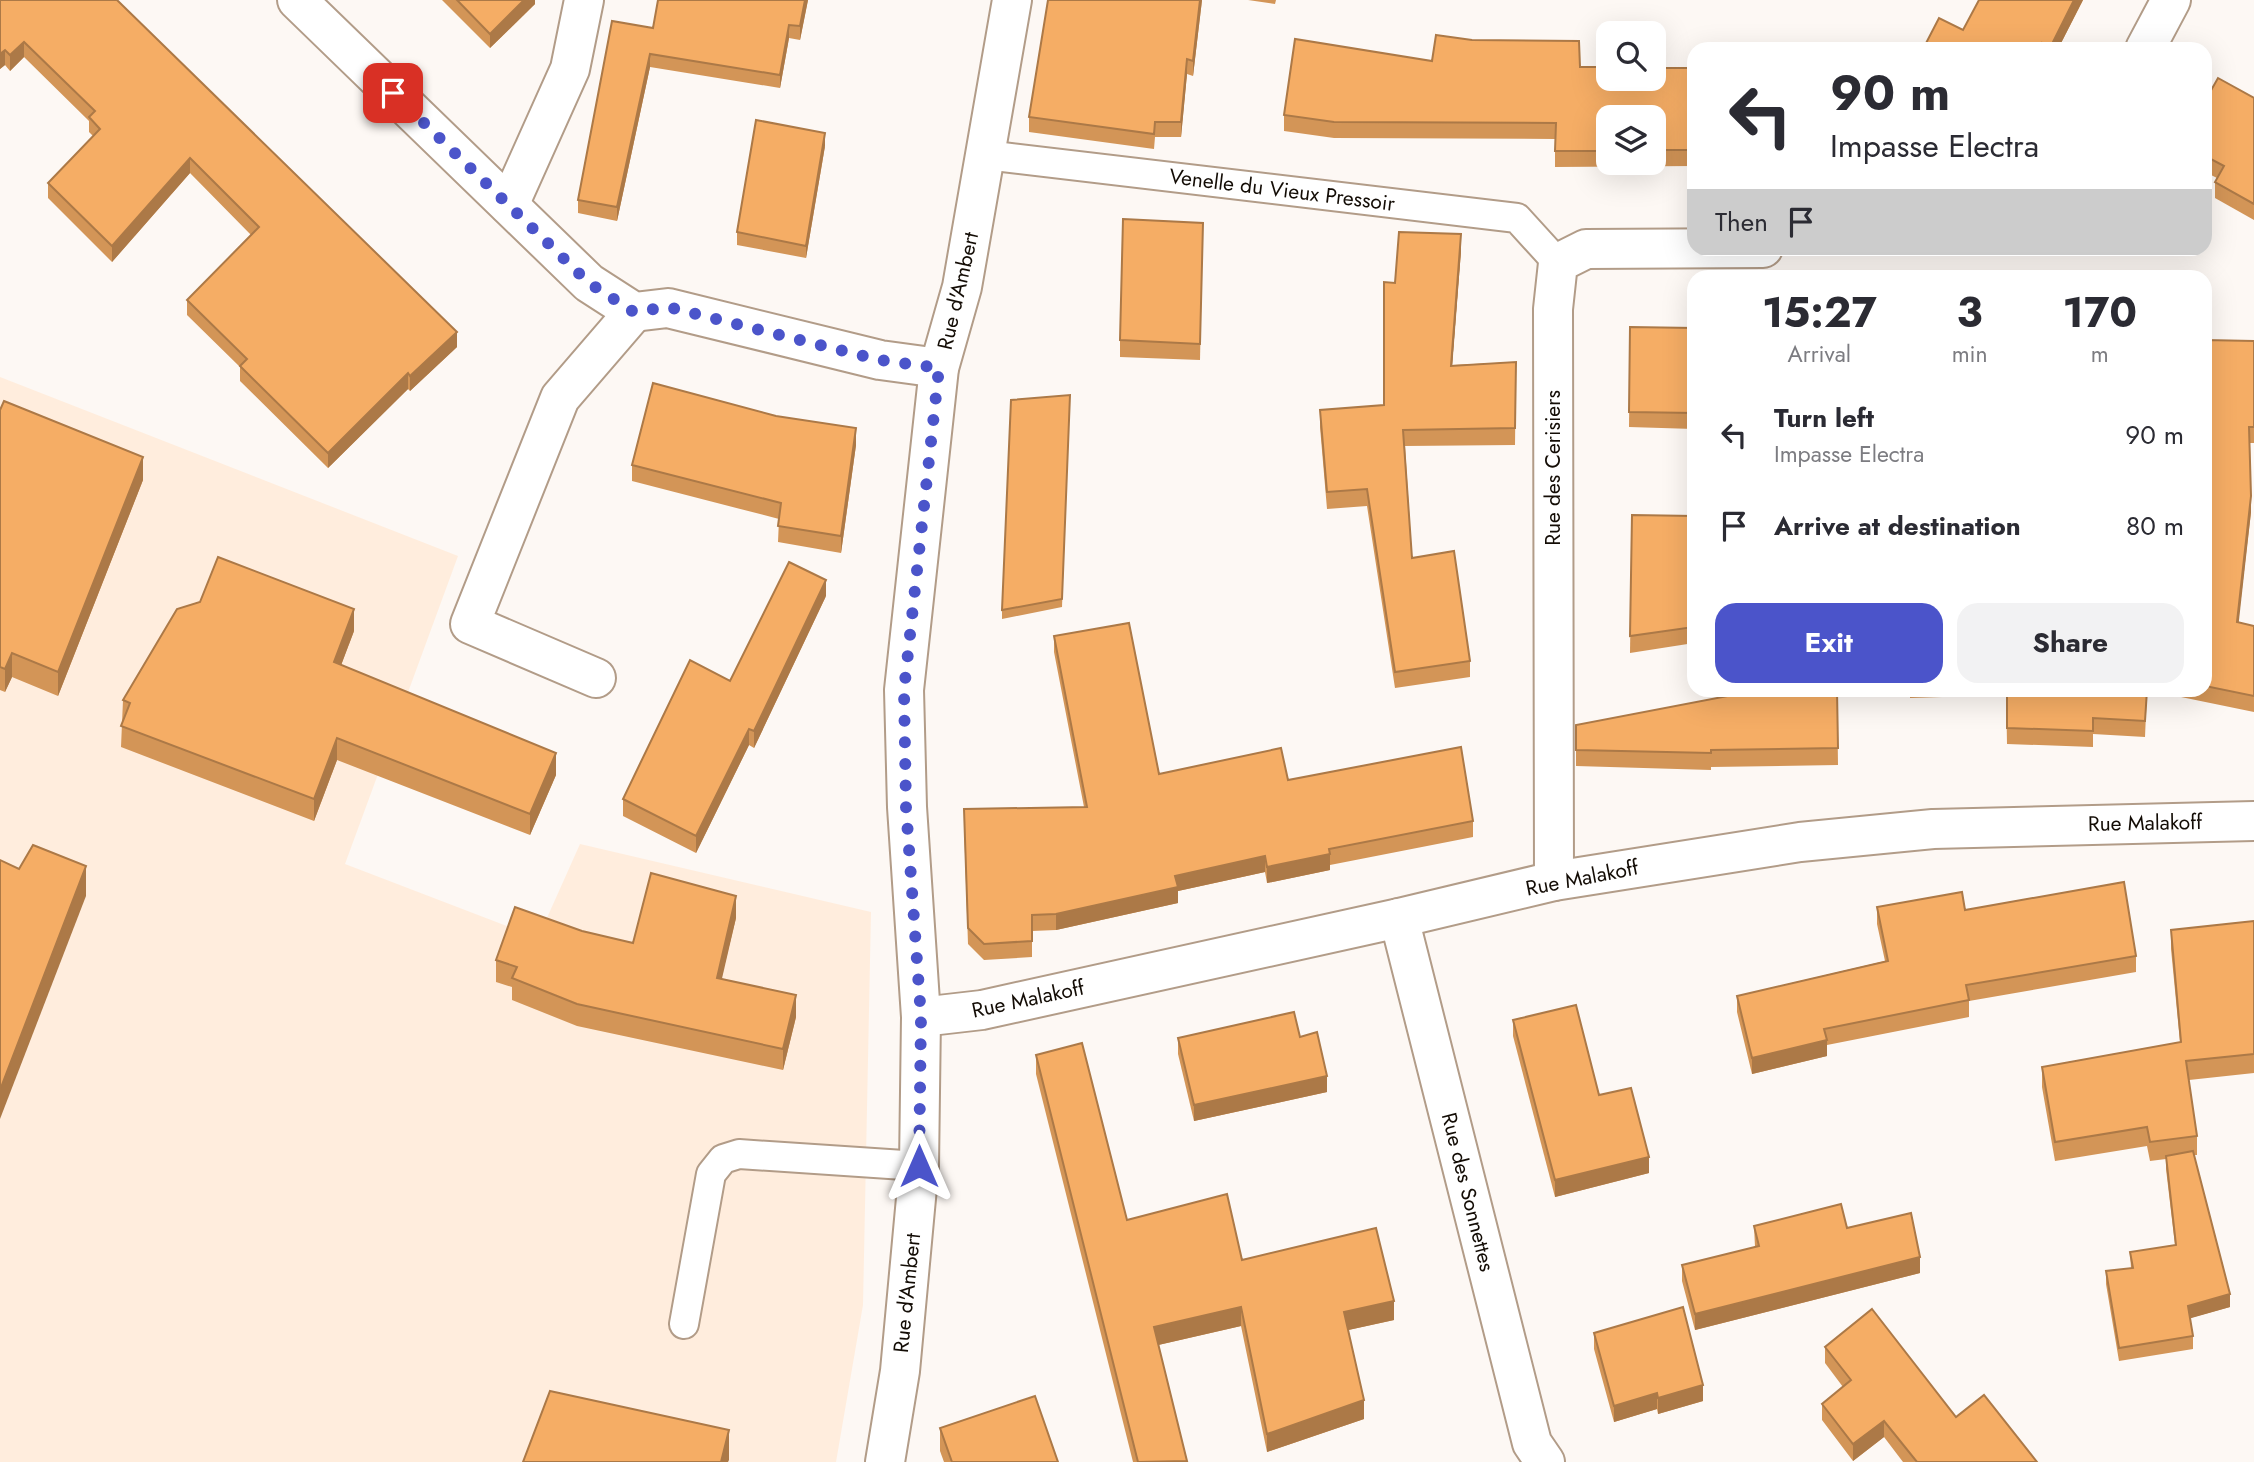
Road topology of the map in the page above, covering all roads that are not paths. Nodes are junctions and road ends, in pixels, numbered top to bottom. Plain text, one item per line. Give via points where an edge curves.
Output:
1 (297, 0) edge
2 (584, 0) edge
3 (1012, 0) edge
4 (2171, 0) edge
5 (2149, 42) edge
6 (986, 155) junction
7 (509, 205) junction
8 (1687, 248) edge
9 (1558, 263) junction
10 (634, 312) junction
11 (939, 368) junction
12 (596, 678) dead end
13 (2254, 821) edge
14 (1554, 881) junction
15 (1399, 918) junction
16 (921, 1017) junction
17 (919, 1166) junction
18 (684, 1324) dead end
19 (885, 1462) edge
20 (1545, 1462) edge

1 - 7 street
2 - 7 street via 570,69
3 - 6 street, Rue d'Ambert
4 - 5 street
6 - 9 lane, Venelle du Vieux Pressoir via 1517,218
6 - 11 street, Rue d'Ambert via 962,287
7 - 10 street via 589,283
8 - 9 street via 1586,249
9 - 14 street, Rue des Cerisiers via 1553,309
10 - 11 street via 668,307 880,360
10 - 12 street via 561,398 471,624
11 - 16 street, Rue d'Ambert via 904,690 906,807
13 - 14 street, Rue Malakoff via 1933,829 1800,842
14 - 15 street, Rue Malakoff
15 - 16 street, Rue Malakoff via 982,1010
15 - 20 street, Rue des Sonnettes via 1532,1443
16 - 17 street, Rue d'Ambert
17 - 18 lane via 739,1154 723,1159 711,1174
17 - 19 street, Rue d'Ambert via 900,1371

